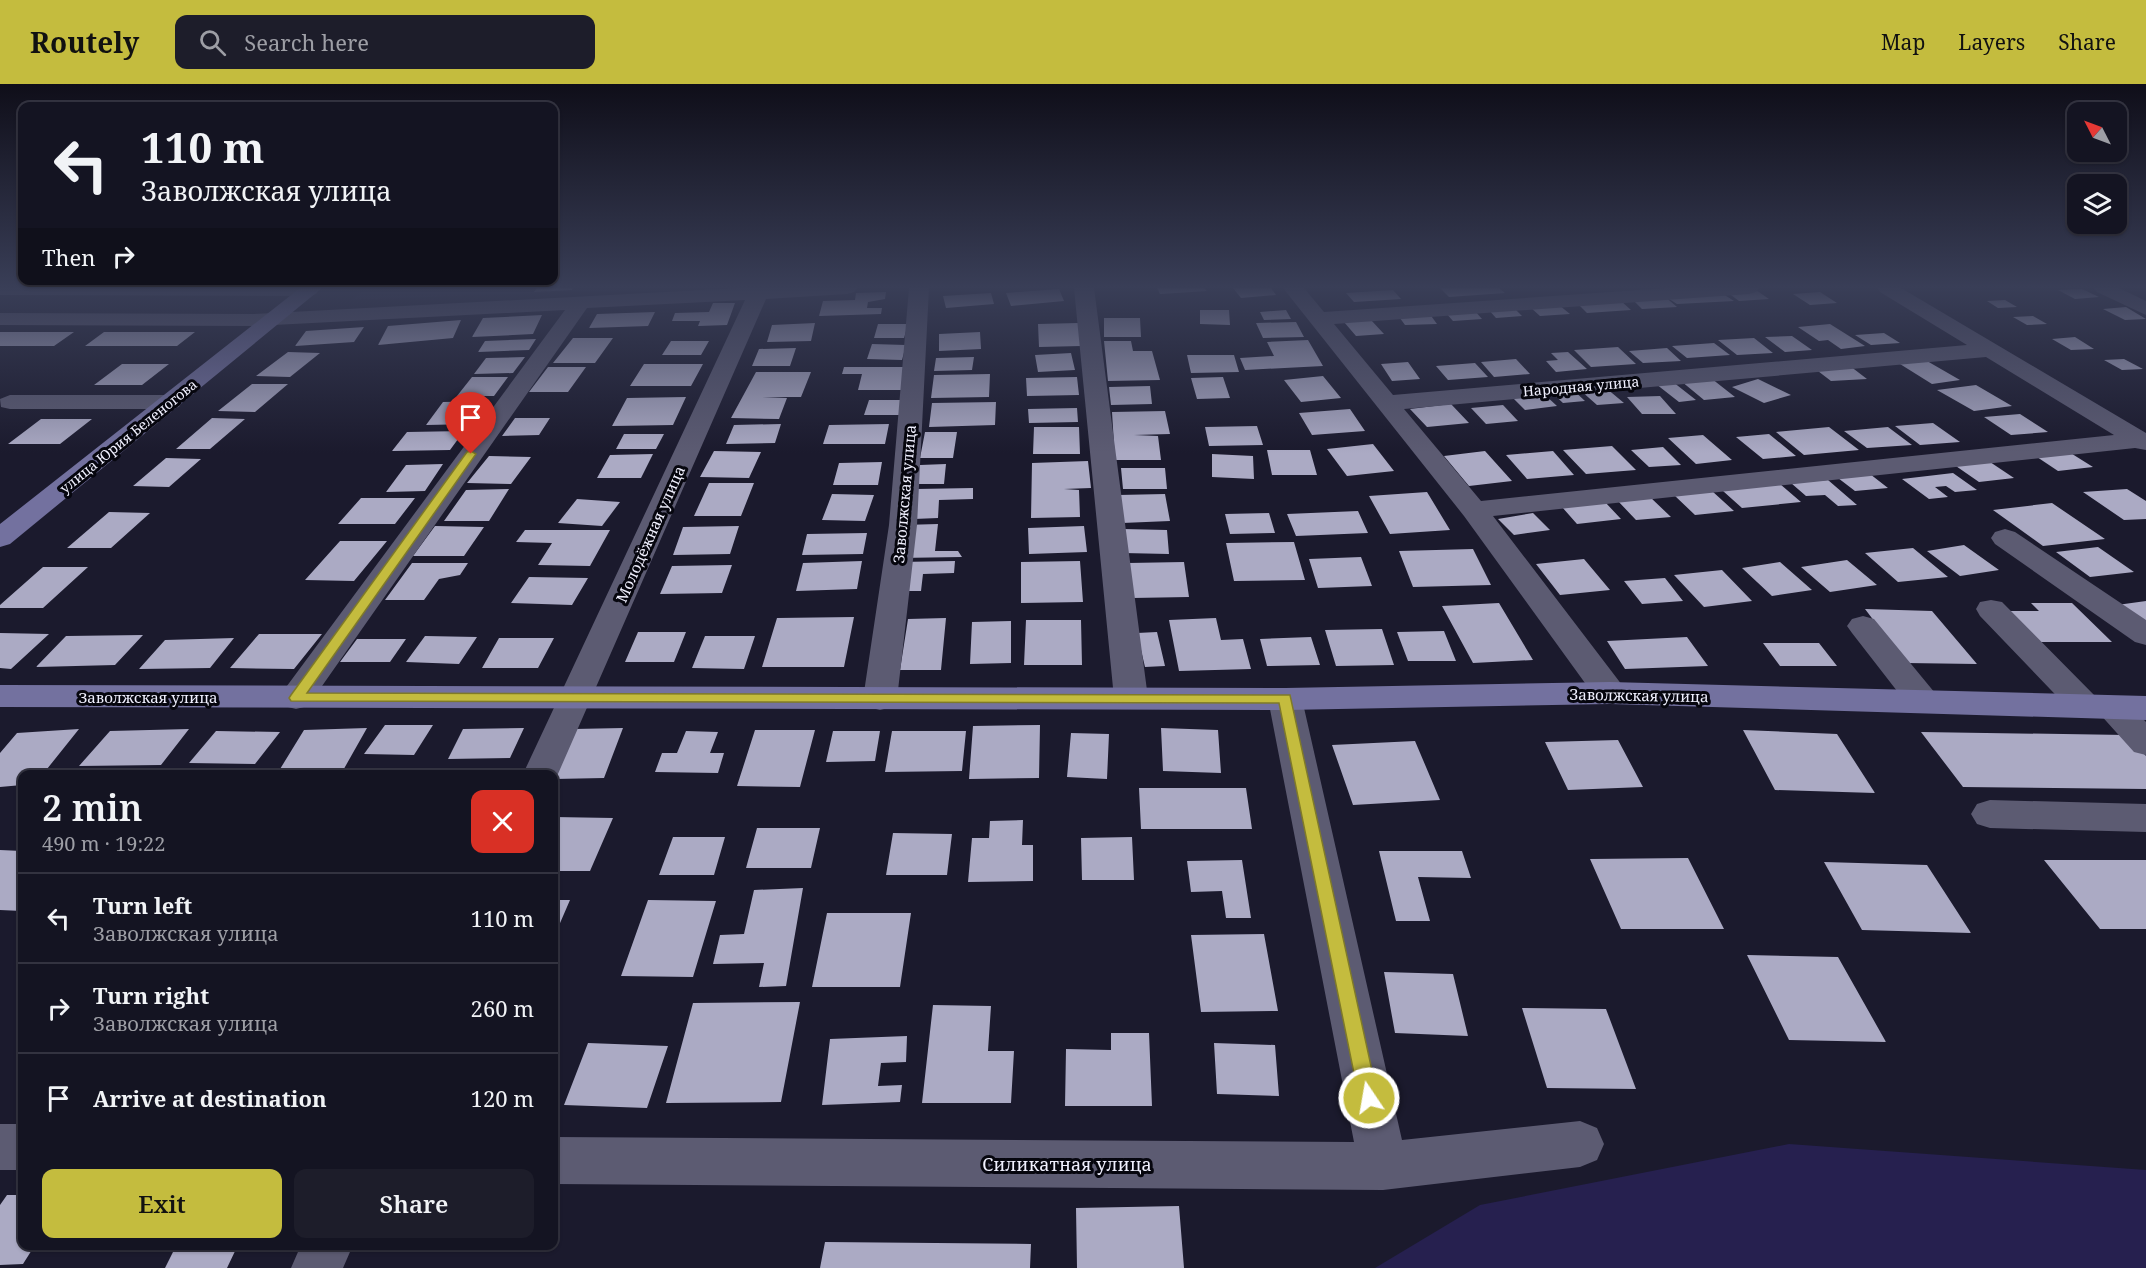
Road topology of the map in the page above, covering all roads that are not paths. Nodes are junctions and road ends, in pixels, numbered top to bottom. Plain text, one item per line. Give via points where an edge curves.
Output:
1 (244, 343) edge
2 (551, 343) edge
3 (735, 343) edge
4 (915, 343) edge
5 (1090, 343) edge
6 (1337, 343) edge
7 (1981, 343) edge
8 (1992, 350) junction
9 (10, 402) dead end
10 (170, 402) junction
11 (1386, 403) junction
12 (2138, 434) edge
13 (1474, 510) junction
14 (0, 538) edge
15 (2005, 538) dead end
16 (1991, 609) dead end
17 (1863, 626) dead end
18 (2146, 635) edge
19 (1610, 693) junction
20 (0, 696) edge
21 (296, 698) junction
22 (1131, 698) junction
23 (575, 699) junction
24 (880, 699) junction
25 (1285, 699) junction
26 (1923, 701) junction
27 (2098, 706) junction
28 (2146, 733) edge
29 (543, 770) edge
30 (1990, 814) dead end
31 (2146, 818) edge
32 (1580, 1144) dead end
33 (0, 1147) edge
34 (18, 1147) edge
35 (558, 1161) edge
36 (1383, 1166) junction
37 (325, 1250) edge
38 (317, 1268) edge

1 - 10 main road, улица Юрия Беленогова
2 - 21 street
3 - 23 street, Молодёжная улица
4 - 24 street, Заволжская улица via 903,525
5 - 22 street
6 - 11 street
7 - 8 street
8 - 11 street, Народная улица
8 - 12 street
9 - 10 street
10 - 14 main road, улица Юрия Беленогова
11 - 13 street
12 - 13 street
13 - 19 street
15 - 18 street
16 - 27 street
17 - 26 street
19 - 25 main road, Заволжская улица
19 - 26 main road, Заволжская улица
20 - 21 main road, Заволжская улица
21 - 23 main road, Заволжская улица
22 - 24 main road, Заволжская улица
22 - 25 main road, Заволжская улица
23 - 24 main road, Заволжская улица
23 - 29 street, Молодёжная улица
25 - 36 street
26 - 27 main road, Заволжская улица
27 - 28 street
30 - 31 street
32 - 36 street, Силикатная улица
33 - 34 street
35 - 36 street, Силикатная улица
37 - 38 street

